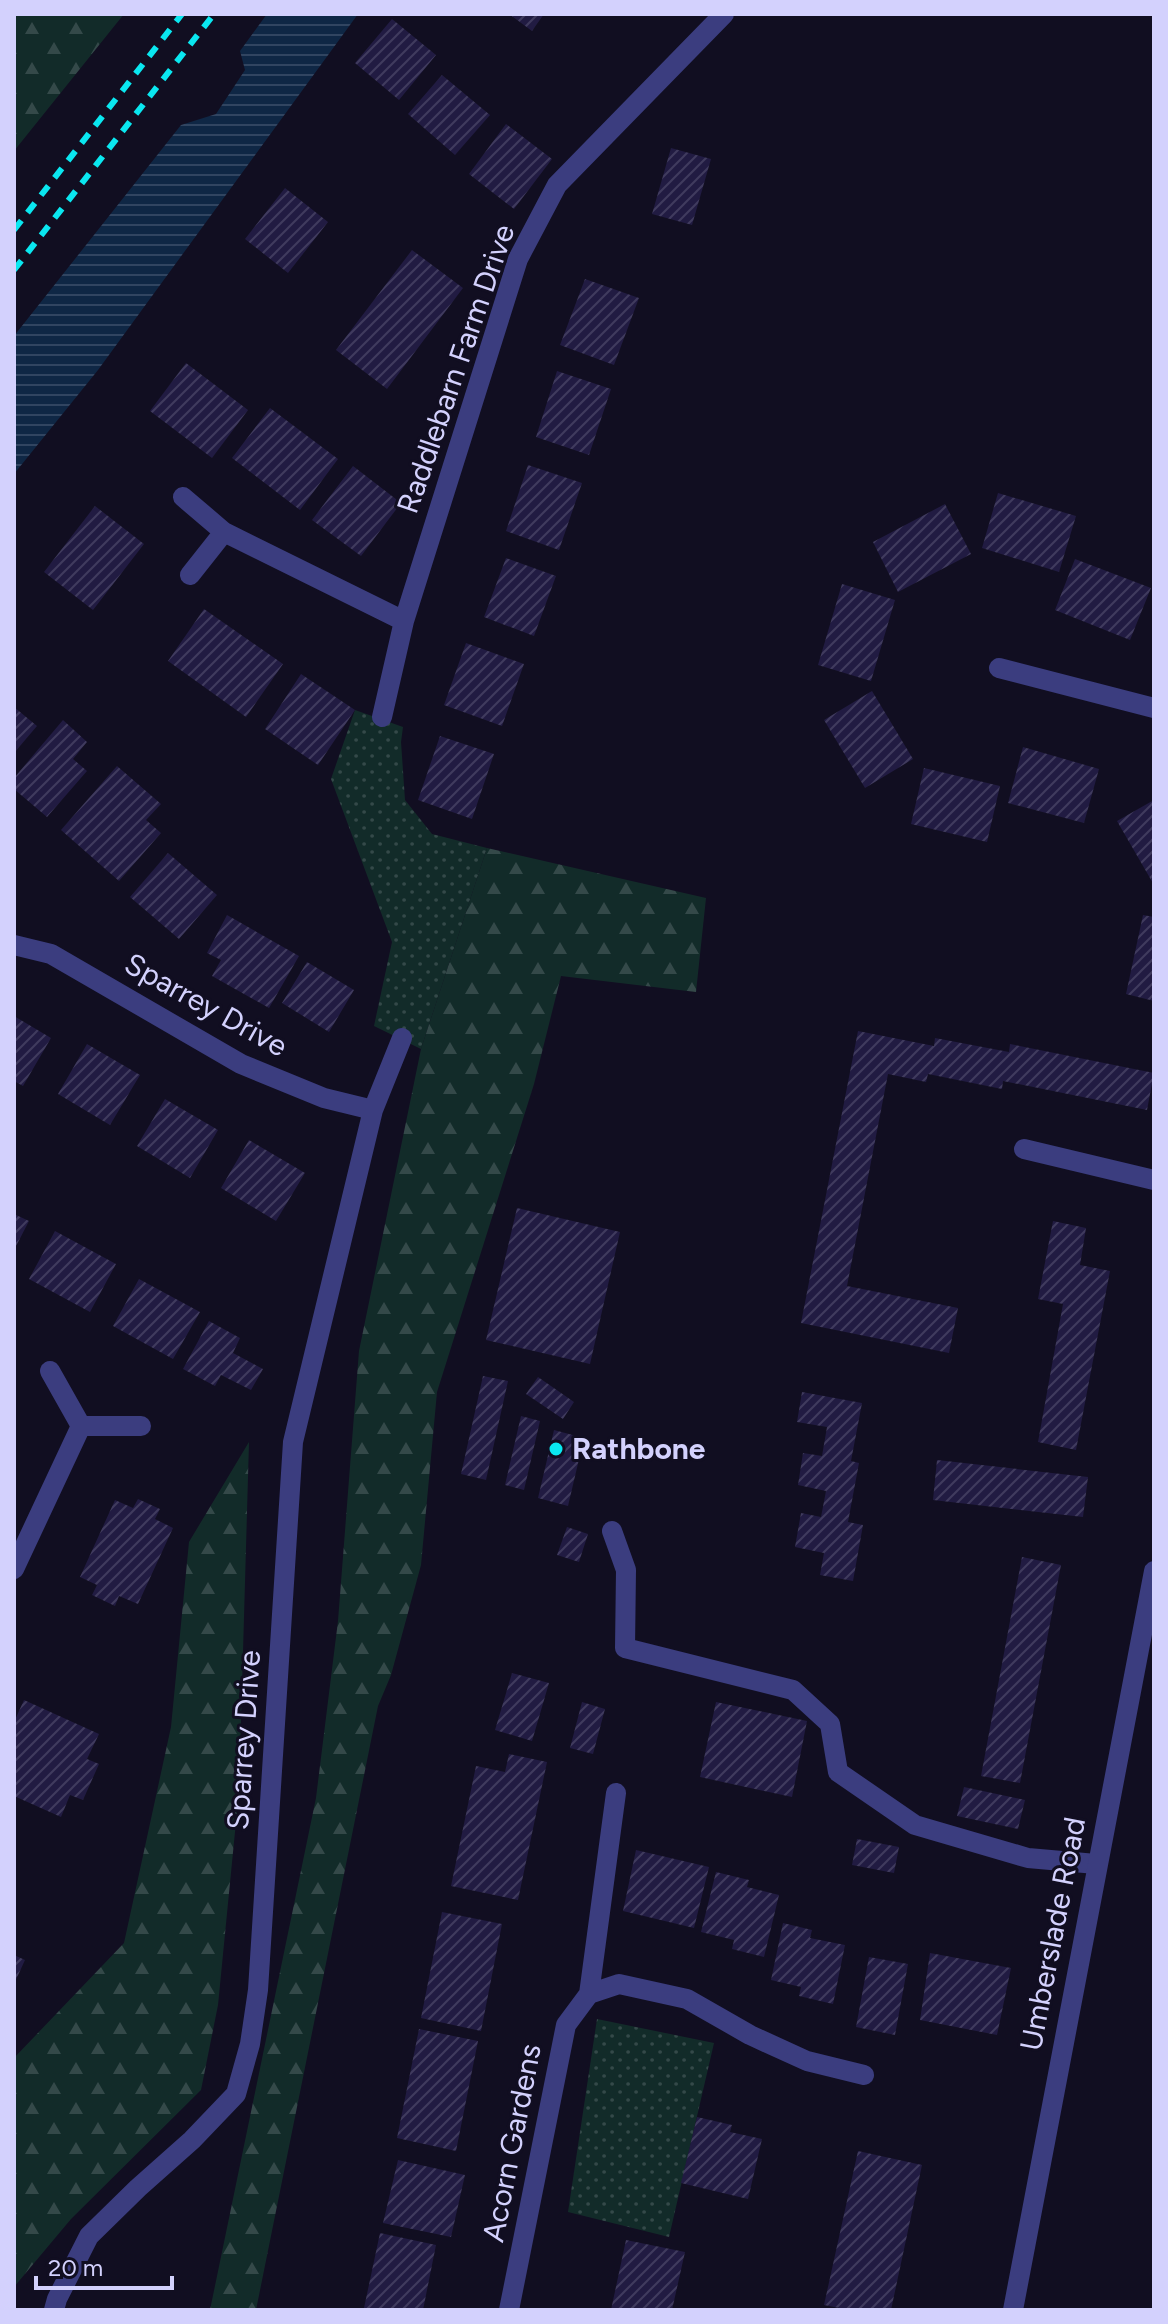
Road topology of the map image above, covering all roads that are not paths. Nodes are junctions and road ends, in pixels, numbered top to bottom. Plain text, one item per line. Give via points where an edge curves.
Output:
1 (724, 14) edge
2 (183, 497) dead end
3 (224, 532) junction
4 (190, 575) dead end
5 (404, 621) junction
6 (999, 668) dead end
7 (1154, 708) edge
8 (382, 717) dead end
9 (14, 945) edge
10 (402, 1038) dead end
11 (373, 1110) junction
12 (1024, 1149) dead end
13 (1154, 1180) edge
14 (50, 1371) dead end
15 (81, 1426) junction
16 (141, 1426) dead end
17 (612, 1531) dead end
18 (14, 1569) edge
19 (1154, 1571) edge
20 (616, 1793) dead end
21 (1096, 1864) junction
22 (589, 1994) junction
23 (864, 2075) dead end
24 (54, 2310) edge
25 (509, 2310) edge
26 (1013, 2310) edge

1 - 5 street, Raddlebarn Farm Drive via 557,185 518,259
2 - 3 street
3 - 4 street
3 - 5 street
5 - 8 street, Raddlebarn Farm Drive
6 - 7 street
9 - 11 street, Sparrey Drive via 51,954 241,1064 324,1098
10 - 11 street, Sparrey Drive
11 - 24 street, Sparrey Drive via 293,1442 258,1990 250,2044 236,2094 89,2236
12 - 13 street
14 - 15 street
15 - 16 street
15 - 18 street
17 - 21 street via 626,1570 625,1648 793,1690 830,1724 838,1772 915,1825 1028,1858
19 - 21 street, Umberslade Road
20 - 22 street, Acorn Gardens
21 - 26 street, Umberslade Road
22 - 23 street via 619,1984 687,1999 807,2061
22 - 25 street, Acorn Gardens via 566,2025

